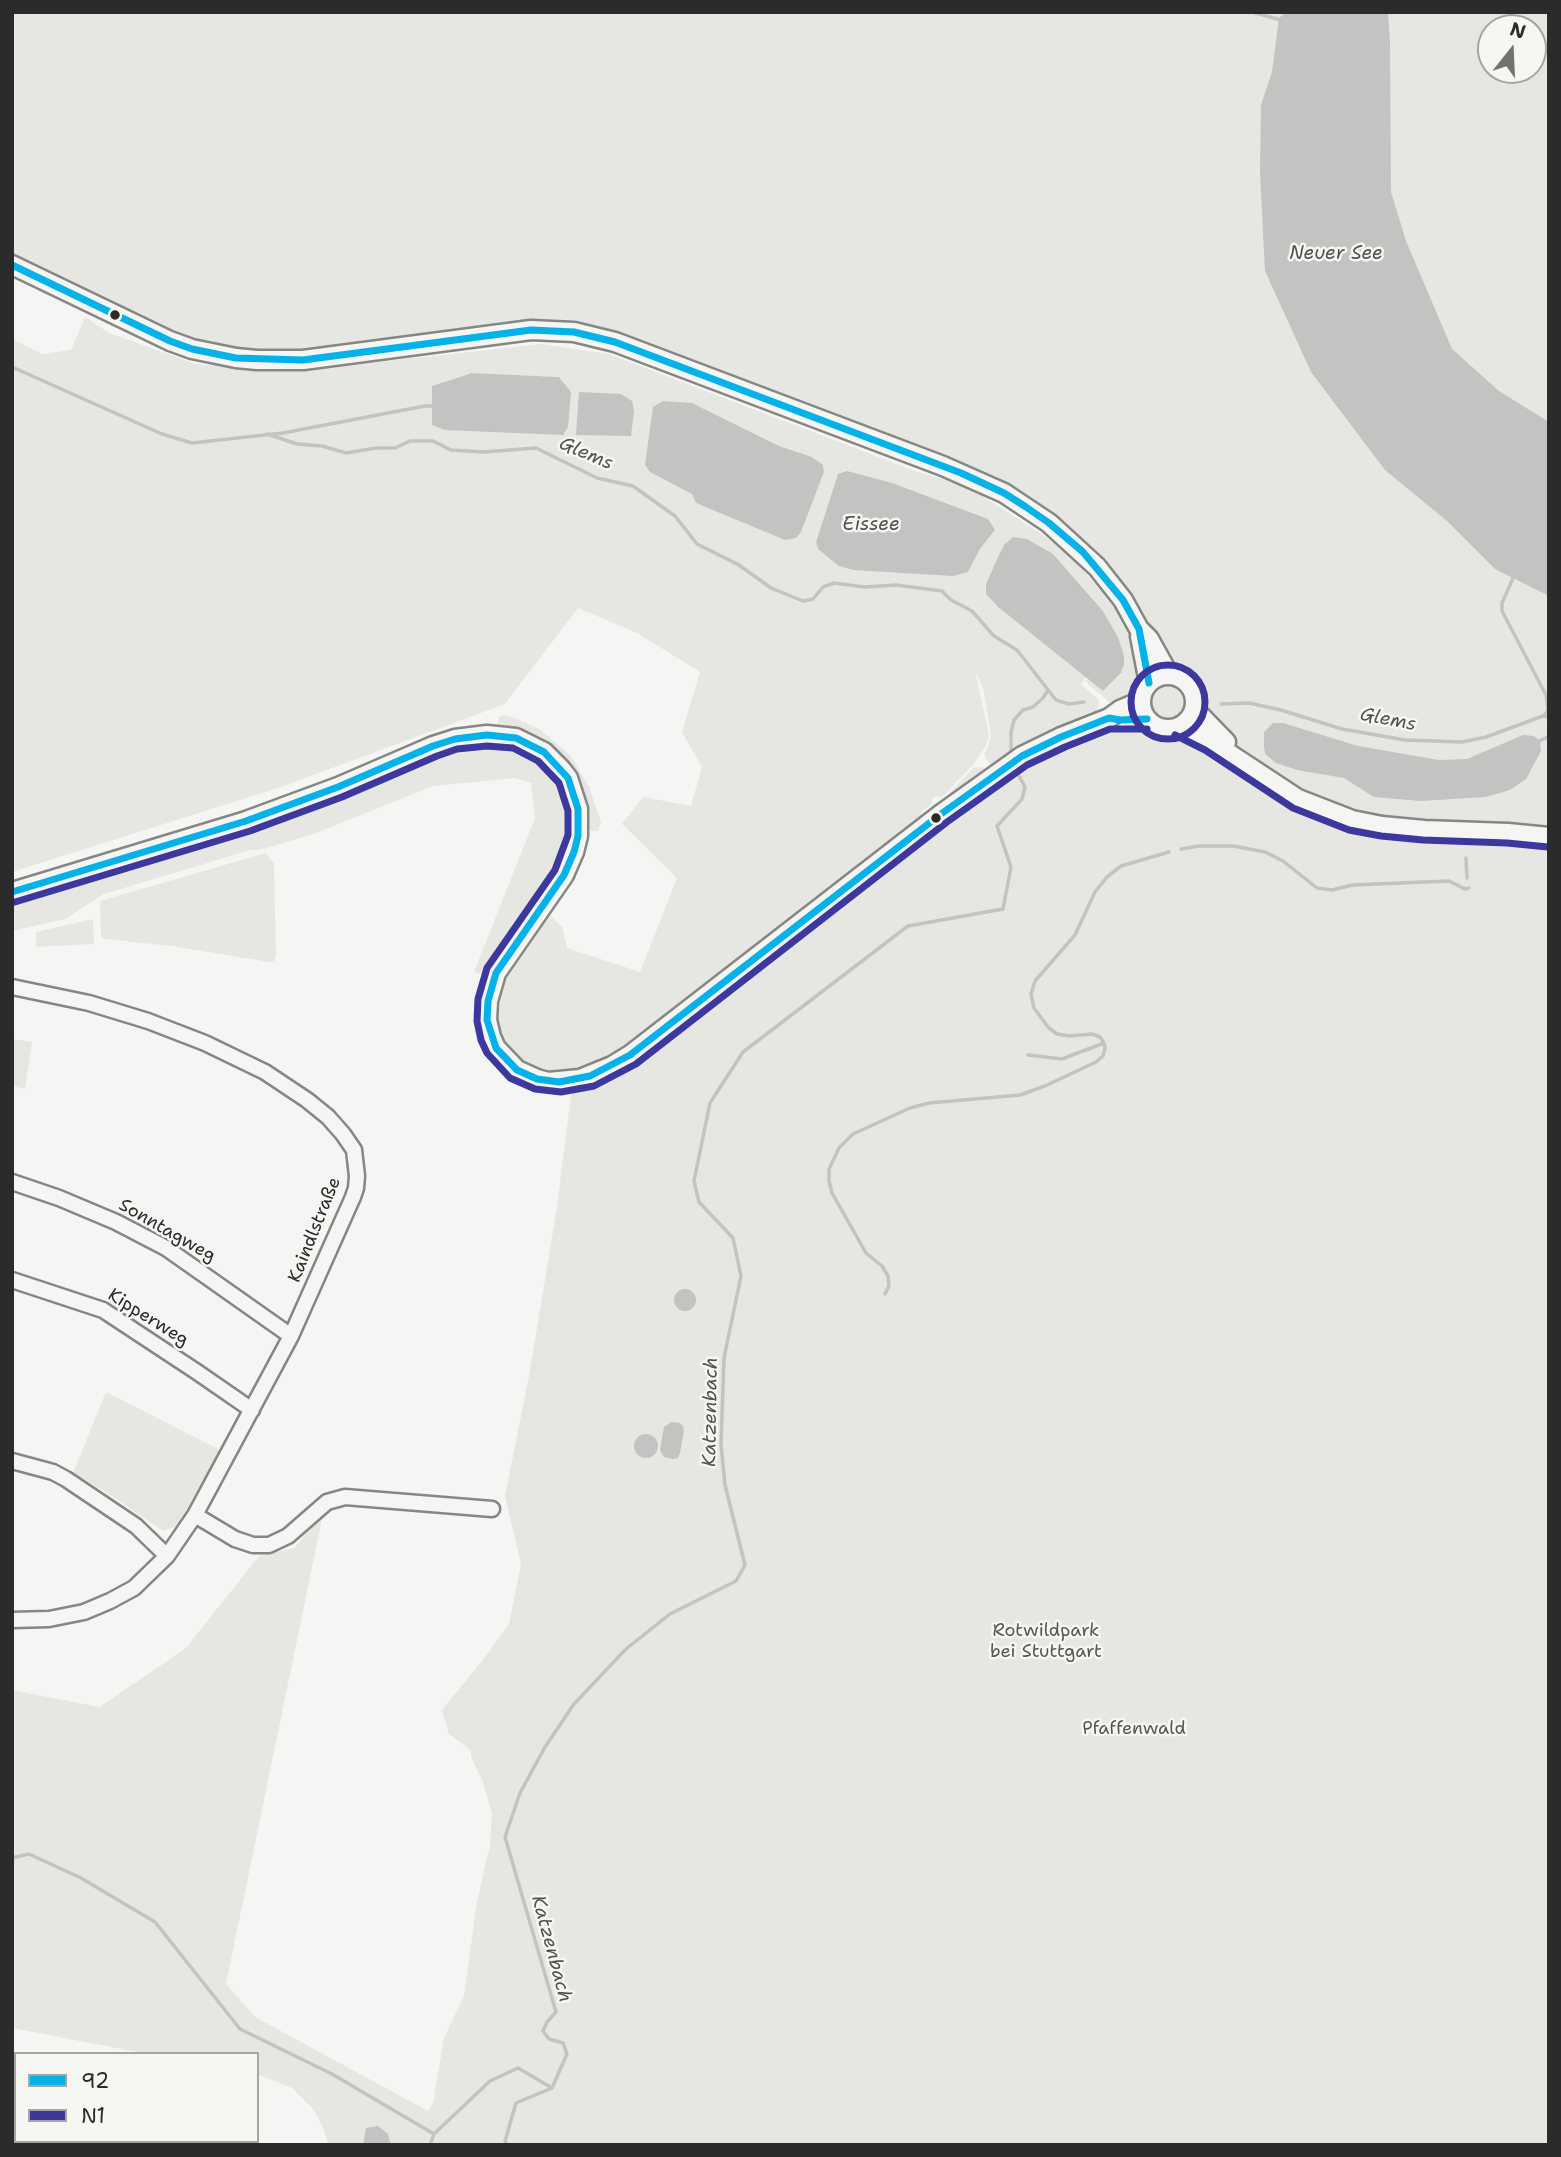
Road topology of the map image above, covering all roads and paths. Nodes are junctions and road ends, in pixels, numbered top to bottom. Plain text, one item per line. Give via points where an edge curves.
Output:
1 (12, 265) edge
2 (1139, 629) junction
3 (1169, 675) junction
4 (1149, 683) junction
5 (1141, 701) junction
6 (1194, 709) junction
7 (1109, 718) junction
8 (1147, 719) junction
9 (1180, 726) junction
10 (1260, 774) junction
11 (1549, 837) edge
12 (12, 892) edge
13 (12, 987) edge
14 (12, 1182) edge
15 (12, 1280) edge
16 (291, 1335) junction
17 (252, 1410) junction
18 (12, 1461) edge
19 (492, 1509) dead end
20 (195, 1515) junction
21 (167, 1556) junction
22 (12, 1620) edge

1 - 2 main road via 170,341 236,358 303,360 531,330 574,332 615,342 952,469 1004,493 1083,552 1116,591
2 - 3 main road
2 - 4 main road
3 - 4 main road
3 - 6 main road via 1191,687
4 - 5 main road
5 - 7 main road
5 - 8 main road
6 - 9 main road
6 - 10 main road
7 - 8 main road
7 - 12 main road via 1021,756 630,1055 580,1079 548,1082 517,1070 496,1048 487,1020 496,973 564,875 578,836 578,810 568,779 544,752 516,738 455,739 258,817
8 - 9 main road via 1164,729
9 - 10 main road
10 - 11 main road via 1315,807 1368,823
13 - 16 street, Kaindlstraße via 89,1003 205,1043 265,1072 307,1100 344,1134 354,1150 356,1188
14 - 16 street, Sonntagweg via 116,1222 166,1248
15 - 17 street, Kipperweg via 103,1310
16 - 17 street, Kaindlstraße
17 - 20 street, Kaindlstraße
18 - 21 street via 66,1479 136,1526
19 - 20 street via 345,1497 327,1502 288,1536 269,1545 234,1539
20 - 21 street, Kaindlstraße
21 - 22 street, Kaindlstraße via 134,1588 84,1612

